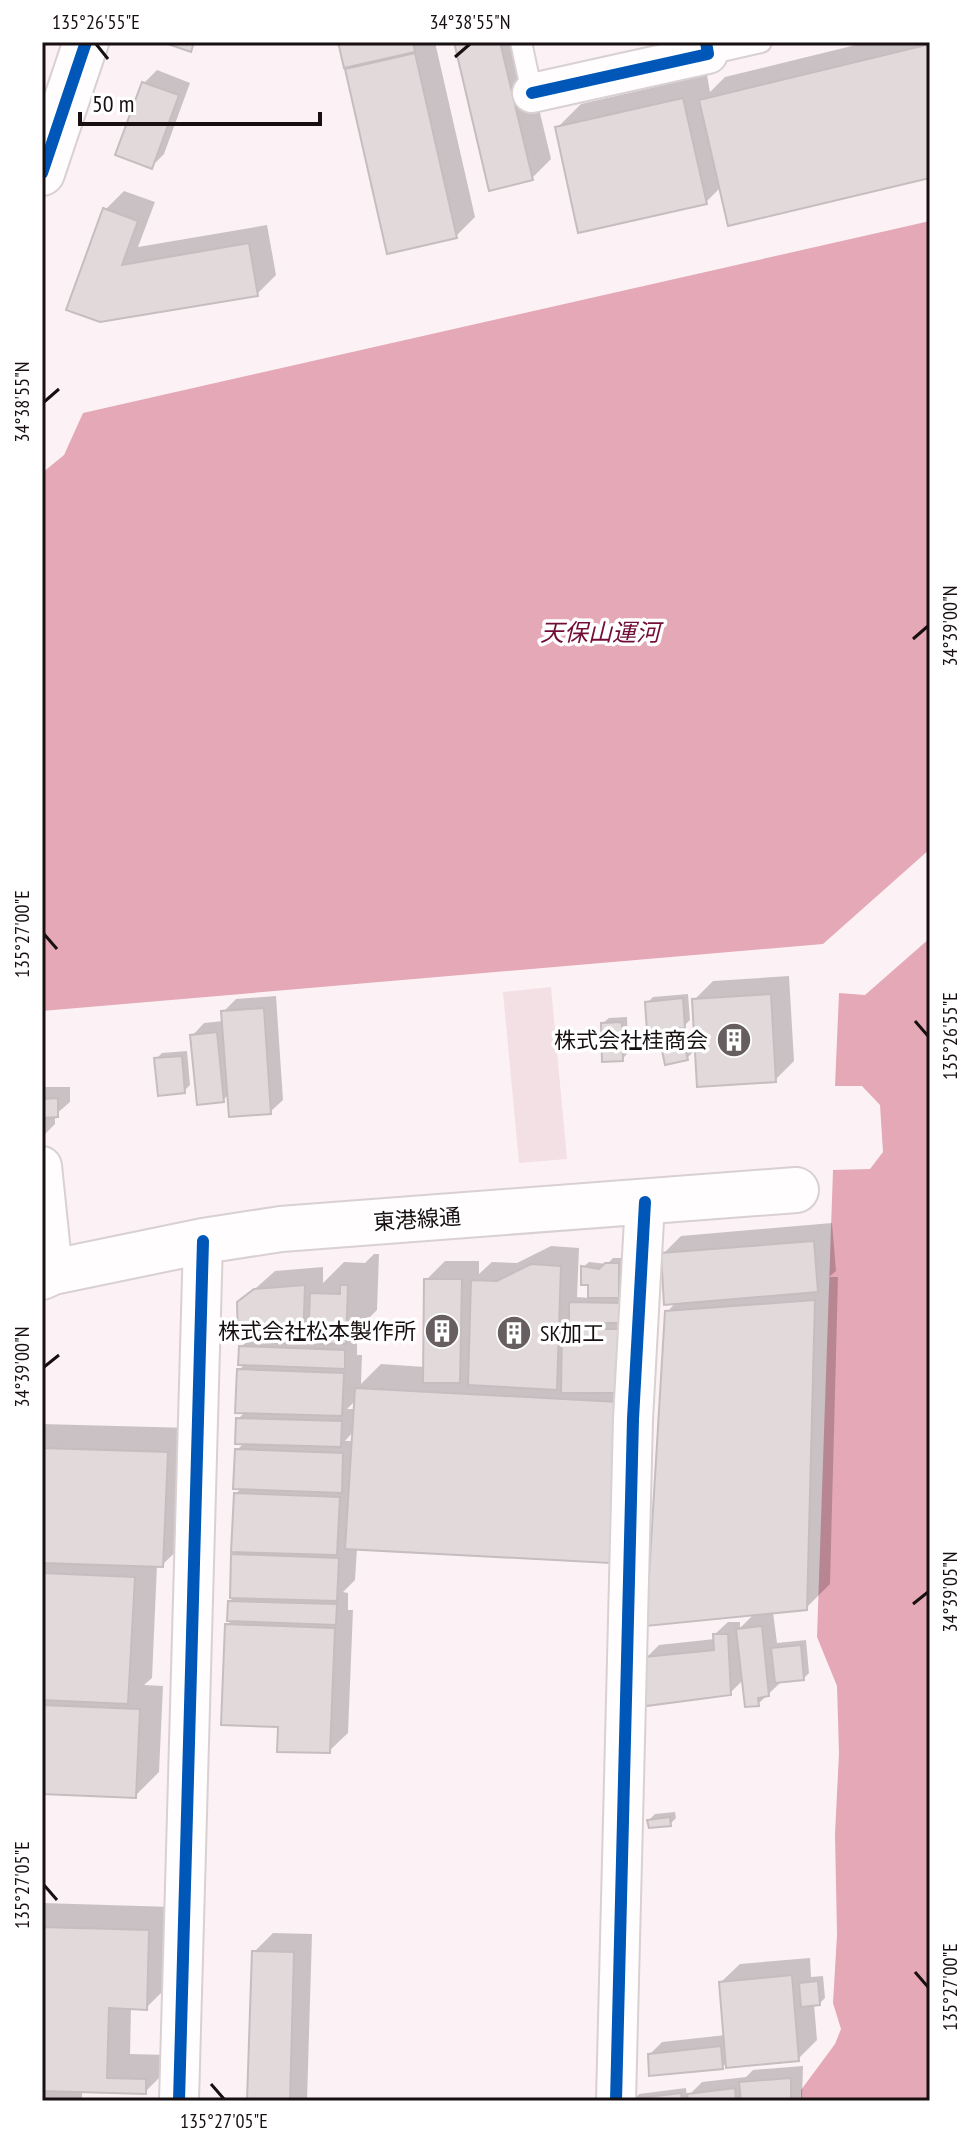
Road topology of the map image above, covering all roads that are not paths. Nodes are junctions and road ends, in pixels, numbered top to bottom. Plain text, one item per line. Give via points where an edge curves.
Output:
1 (86, 42) edge
2 (521, 42) edge
3 (761, 42) edge
4 (707, 48) edge
5 (532, 93) joint
6 (42, 173) edge
7 (42, 1166) edge
8 (796, 1190) dead end
9 (645, 1202) junction
10 (203, 1241) junction
11 (48, 1274) edge
12 (179, 2101) edge
13 (616, 2101) edge

1 - 6 street
2 - 5 lane
3 - 4 lane
4 - 5 street
7 - 11 street
8 - 9 street, 東港線通
9 - 10 street, 東港線通 via 281,1229
9 - 13 street via 633,1419
10 - 11 street, 東港線通
10 - 12 street

